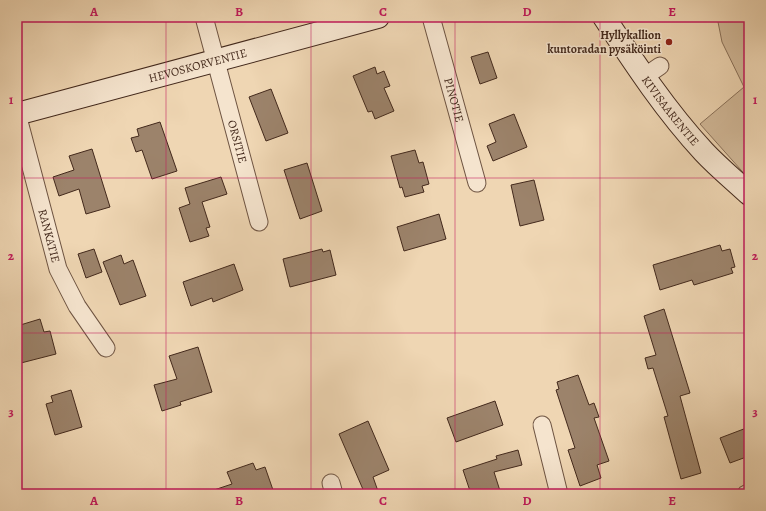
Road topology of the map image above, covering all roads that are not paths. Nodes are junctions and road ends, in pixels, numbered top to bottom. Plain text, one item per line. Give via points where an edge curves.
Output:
1 (204, 17) edge
2 (378, 17) edge
3 (431, 17) edge
4 (604, 17) edge
5 (215, 60) junction
6 (17, 114) edge
7 (477, 183) dead end
8 (749, 194) edge
9 (259, 222) dead end
10 (106, 348) dead end
11 (542, 425) dead end
12 (559, 494) edge

1 - 5 street, ORSITIE
2 - 5 street, HEVOSKORVENTIE
3 - 7 street, PINOTIE
4 - 8 street, KIVISAARENTIE via 652,72 667,107 704,152
5 - 6 street, HEVOSKORVENTIE
5 - 9 street, ORSITIE
6 - 10 street, RANKATIE via 58,269 77,306
11 - 12 street

